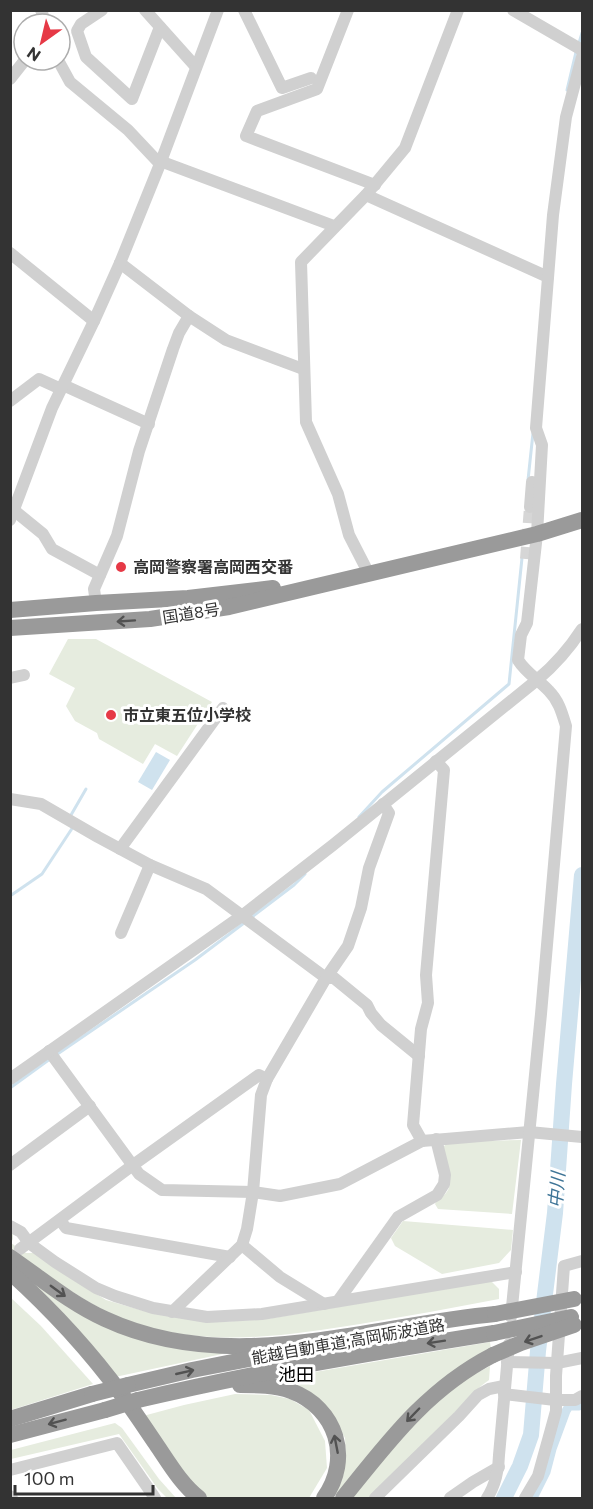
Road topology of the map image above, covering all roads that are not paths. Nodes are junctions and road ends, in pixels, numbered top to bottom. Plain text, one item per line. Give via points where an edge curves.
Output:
1 (102, 10) edge
2 (145, 10) edge
3 (218, 10) edge
4 (244, 10) edge
5 (348, 10) edge
6 (458, 10) edge
7 (513, 10) edge
8 (160, 27) junction
9 (582, 50) edge
10 (582, 57) edge
11 (196, 67) junction
12 (65, 72) edge
13 (311, 78) dead end
14 (160, 162) junction
15 (370, 190) junction
16 (334, 226) junction
17 (10, 253) edge
18 (120, 263) junction
19 (548, 277) junction
20 (189, 316) junction
21 (94, 321) junction
22 (303, 369) junction
23 (62, 387) junction
24 (10, 401) edge
25 (149, 424) junction
26 (536, 428) junction
27 (530, 507) tunnel mouth
28 (12, 513) edge
29 (582, 520) edge
30 (537, 534) junction
31 (526, 559) tunnel mouth
32 (369, 574) junction
33 (100, 575) junction
34 (96, 603) junction
35 (10, 610) edge
36 (10, 628) edge
37 (582, 629) edge
38 (521, 635) junction
39 (24, 675) dead end
40 (10, 678) edge
41 (537, 680) junction
42 (223, 708) dead end
43 (436, 761) junction
44 (10, 799) edge
45 (383, 804) junction
46 (120, 849) junction
47 (150, 865) junction
48 (243, 915) junction
49 (121, 933) dead end
50 (326, 978) junction
51 (49, 1051) junction
52 (419, 1056) junction
53 (10, 1079) edge
54 (267, 1079) junction
55 (90, 1106) junction
56 (529, 1132) junction
57 (577, 1137) edge
58 (436, 1139) junction
59 (422, 1141) junction
60 (10, 1165) edge
61 (133, 1165) junction
62 (253, 1192) junction
63 (60, 1220) junction
64 (10, 1226) edge
65 (242, 1245) junction
66 (20, 1250) edge
67 (230, 1257) junction
68 (582, 1261) edge
69 (10, 1272) edge
70 (516, 1272) junction
71 (10, 1287) edge
72 (578, 1298) edge
73 (338, 1301) junction
74 (324, 1304) junction
75 (172, 1312) junction
76 (495, 1314) junction
77 (578, 1320) edge
78 (500, 1358) junction
79 (582, 1358) edge
80 (554, 1363) junction
81 (504, 1390) junction
82 (582, 1396) edge
83 (551, 1399) junction
84 (138, 1400) junction
85 (10, 1419) edge
86 (10, 1435) edge
87 (499, 1467) junction
88 (10, 1470) edge
89 (155, 1498) edge
90 (183, 1498) edge
91 (199, 1498) edge
92 (324, 1498) edge
93 (343, 1498) edge
94 (375, 1498) edge
95 (450, 1498) edge
96 (487, 1498) edge
97 (525, 1498) edge

1 - 8 street via 77,31 86,57 132,99
2 - 8 street
3 - 11 street
4 - 13 street via 282,88
5 - 15 street via 317,90 256,111 246,136
6 - 15 street via 405,148
7 - 9 street
8 - 11 street
10 - 19 street via 566,117
11 - 14 street
12 - 14 street via 70,82
14 - 16 street
14 - 18 street
15 - 16 street
15 - 19 street
16 - 22 street via 301,262
17 - 21 street
18 - 20 street
18 - 21 street
19 - 26 street
20 - 22 street via 226,340
20 - 25 street via 173,349
21 - 23 street
22 - 32 street via 306,422 338,494 349,535
23 - 24 street via 39,379
23 - 25 street
23 - 28 street
25 - 33 street via 117,536
26 - 27 street
26 - 30 street via 542,445
28 - 33 street via 43,534 52,549
29 - 30 highway, 国道8号
30 - 32 highway, 国道8号
30 - 38 street via 527,622
31 - 38 street
32 - 34 highway, 国道8号 via 188,598
32 -> 36 highway, 国道8号 via 229,607 161,618
33 - 34 street via 94,590
34 - 35 highway, 国道8号
37 - 41 street via 570,648
38 - 41 street via 518,660
39 - 40 street
41 - 43 street
41 - 56 street via 552,693 566,726
42 - 46 street
43 - 45 street
43 - 52 street via 444,770 426,975 428,1003
44 - 46 street via 41,804
45 - 48 street
45 - 50 street via 388,813 348,946
46 - 47 street
47 - 48 street via 206,889
47 - 49 street
48 - 50 street
48 - 51 street
50 - 52 street via 334,978 367,1005 381,1024
50 - 54 street
51 - 53 street
51 - 55 street
52 - 59 street via 413,1125
54 - 61 street via 259,1075
54 - 62 street via 261,1095
55 - 60 street
55 - 61 street
56 - 57 street
56 - 58 street
56 - 70 street
58 - 59 street
58 - 73 street via 446,1175 444,1184 437,1195 398,1217
59 - 62 street via 340,1184 280,1196
61 - 62 street via 162,1190
61 - 63 street
62 - 65 street
63 - 66 street
63 - 67 street via 66,1228
64 - 66 street via 21,1232
65 - 67 street
65 - 74 street via 280,1277
66 - 75 street via 55,1262 96,1288
66 -> 76 highway via 64,1296 84,1309 130,1329 205,1345 304,1342
67 - 75 street
68 - 80 street via 564,1266
69 - 91 highway via 88,1352 170,1465
70 - 73 street
70 - 78 street
71 - 90 highway via 93,1373 159,1470
72 - 76 highway, 能越自動車道;高岡砺波道路, bridge
73 - 74 street
74 - 75 street via 234,1316
85 -> 76 highway, 能越自動車道;高岡砺波道路, bridge via 92,1394 264,1355
77 -> 78 highway, bridge via 521,1343
77 -> 84 highway, 能越自動車道;高岡砺波道路, bridge via 268,1372
78 - 80 street
78 - 81 street
78 -> 93 highway via 465,1372 412,1415
79 - 80 street
80 - 83 street
81 - 83 street
81 - 87 street
81 - 94 street via 489,1389 478,1395
82 - 83 street via 575,1400
83 - 97 street via 556,1411 538,1476
84 -> 86 highway, 能越自動車道;高岡砺波道路, bridge
92 -> 84 highway via 338,1470 337,1441 324,1415 301,1395 275,1386 238,1385
87 - 95 street
87 - 96 street
88 - 89 street via 117,1443

